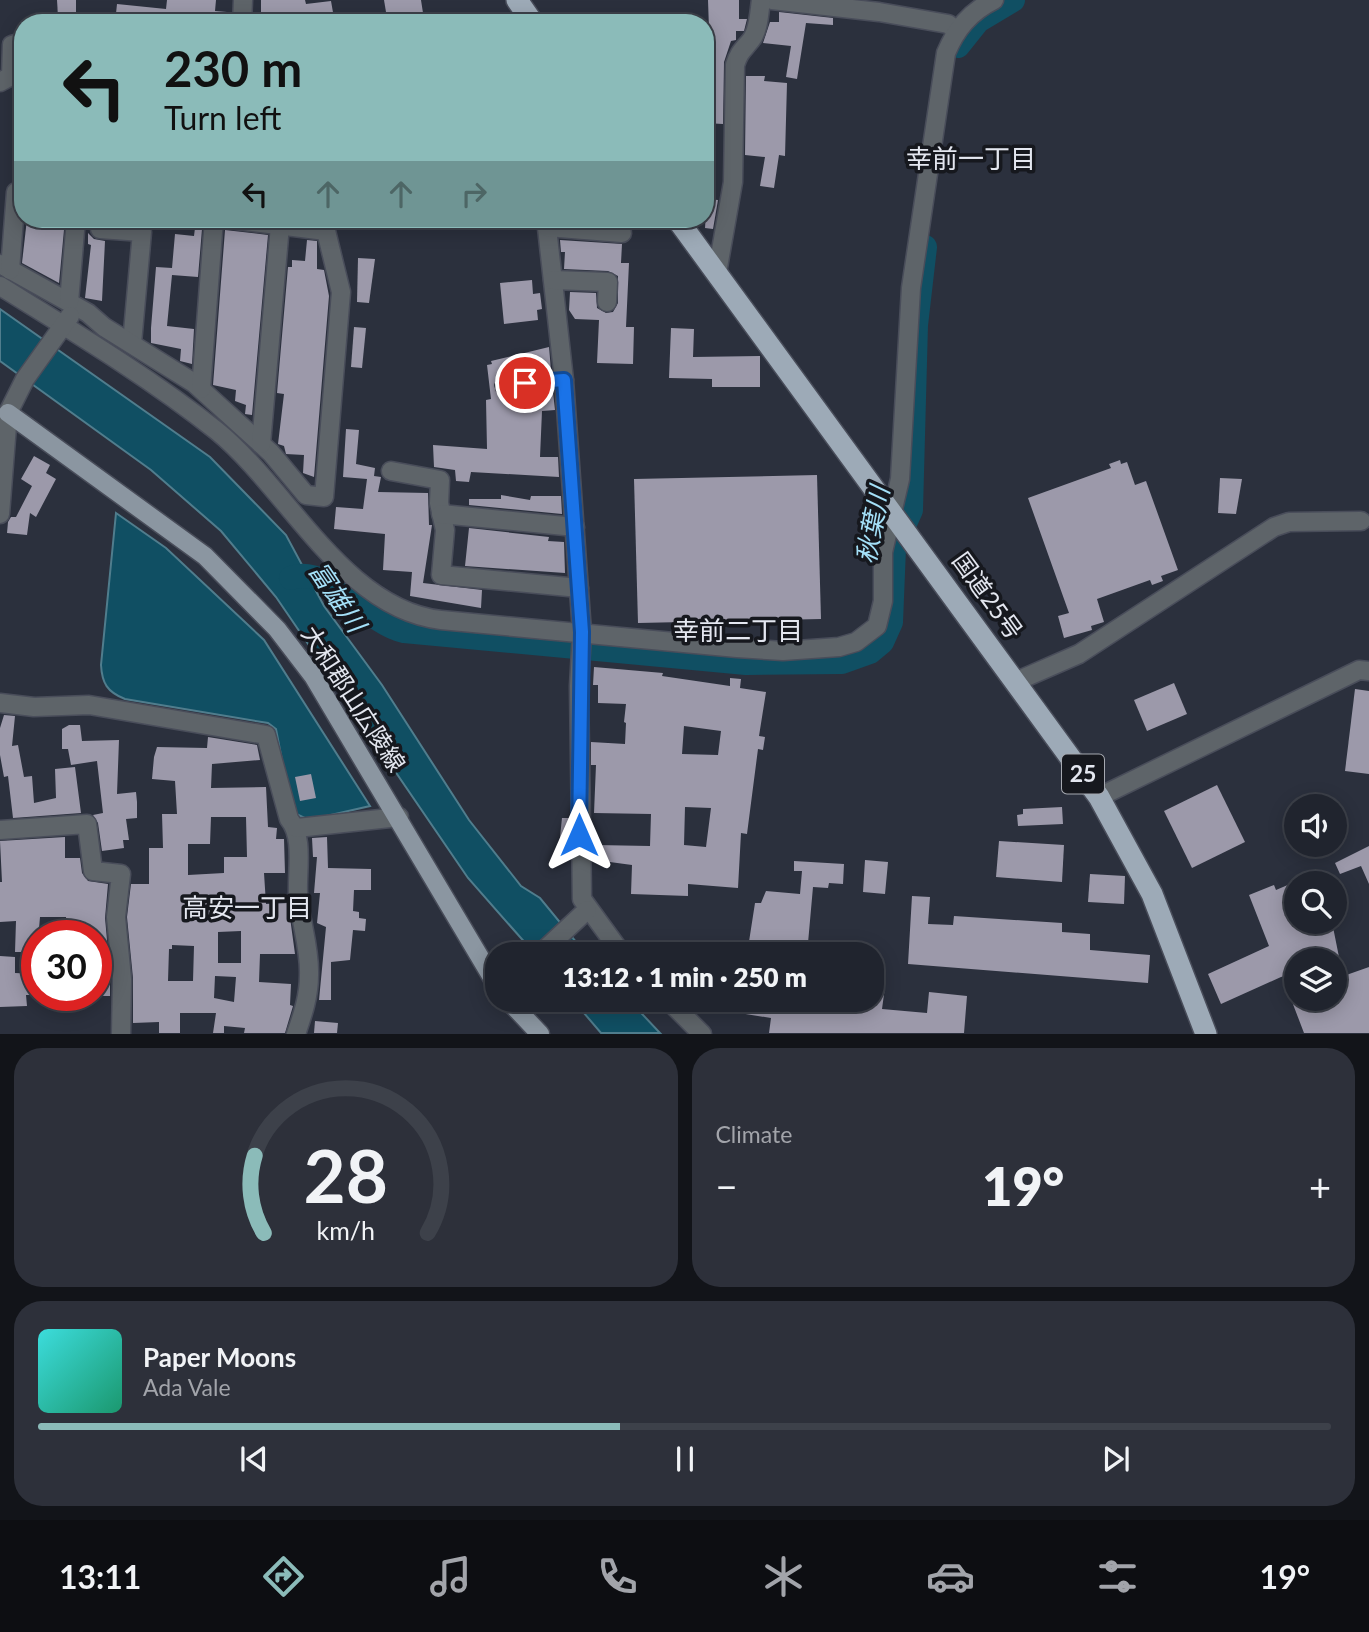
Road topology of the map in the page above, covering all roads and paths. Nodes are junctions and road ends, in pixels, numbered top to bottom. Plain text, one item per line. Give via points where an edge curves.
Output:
1 (761, 0) edge
2 (772, 0) edge
3 (994, 0) edge
4 (956, 30) junction
5 (14, 45) edge
6 (0, 82) edge
7 (13, 191) edge
8 (76, 228) edge
9 (100, 228) edge
10 (213, 228) edge
11 (279, 228) edge
12 (302, 228) edge
13 (548, 228) edge
14 (584, 228) edge
15 (684, 228) edge
16 (622, 233) dead end
17 (5, 267) edge
18 (717, 273) junction
19 (553, 280) junction
20 (0, 286) edge
21 (607, 302) dead end
22 (72, 304) junction
23 (61, 328) junction
24 (132, 343) junction
25 (564, 380) junction
26 (505, 385) dead end
27 (201, 389) junction
28 (4, 410) edge
29 (261, 444) junction
30 (391, 471) dead end
31 (0, 514) edge
32 (441, 514) junction
33 (896, 516) junction
34 (1361, 521) dead end
35 (575, 527) junction
36 (579, 589) junction
37 (582, 632) junction
38 (1369, 671) edge
39 (1017, 681) junction
40 (0, 703) edge
41 (1099, 797) junction
42 (399, 817) junction
43 (297, 828) junction
44 (0, 830) edge
45 (587, 910) junction
46 (553, 942) edge
47 (612, 942) edge
48 (485, 965) edge
49 (519, 1012) edge
50 (680, 1012) edge
51 (121, 1034) edge
52 (296, 1034) edge
53 (540, 1034) edge
54 (702, 1034) edge
55 (1206, 1034) edge

1 - 18 street via 757,27 735,65 733,182
2 - 4 street via 879,12 948,24
3 - 4 street
4 - 33 street via 943,69 918,236
5 - 6 street via 11,76
7 - 17 street
8 - 22 street
9 - 24 street via 142,232
10 - 27 street
11 - 29 street
12 - 29 street via 326,231 341,292 324,496 306,495
13 - 19 street
14 - 16 street
15 - 18 highway, 国道25号 / 25
17 - 22 street
18 - 33 highway, 国道25号 / 25
19 - 21 street via 608,282
19 - 25 street
20 - 23 street
22 - 23 street
22 - 24 street
23 - 28 street
23 - 37 street via 158,386 221,434 346,568 393,607 428,618
24 - 27 street
25 - 26 street
25 - 35 street
27 - 29 street
28 - 31 street
28 - 42 main road, 大和郡山広陵線 via 205,556 236,585 313,676
30 - 32 street via 440,480
32 - 35 street
32 - 36 street via 445,530 441,575
33 - 37 street via 883,552 883,601 877,625 856,642 783,650
33 - 39 highway, 国道25号 / 25
34 - 39 street via 1289,522 1274,527 1079,654
35 - 36 street
36 - 37 street
37 - 45 street via 580,889
38 - 41 street via 1359,670
39 - 41 highway, 国道25号 / 25
40 - 43 street via 89,705 266,736 289,819
41 - 55 highway, 国道25号 / 25 via 1152,894
42 - 43 street
42 - 48 main road, 大和郡山広陵線
43 - 52 street via 298,897 309,976 306,1007
44 - 51 street via 86,824 93,871 121,874 116,917
45 - 46 street
45 - 47 street
49 - 53 main road
50 - 54 street

